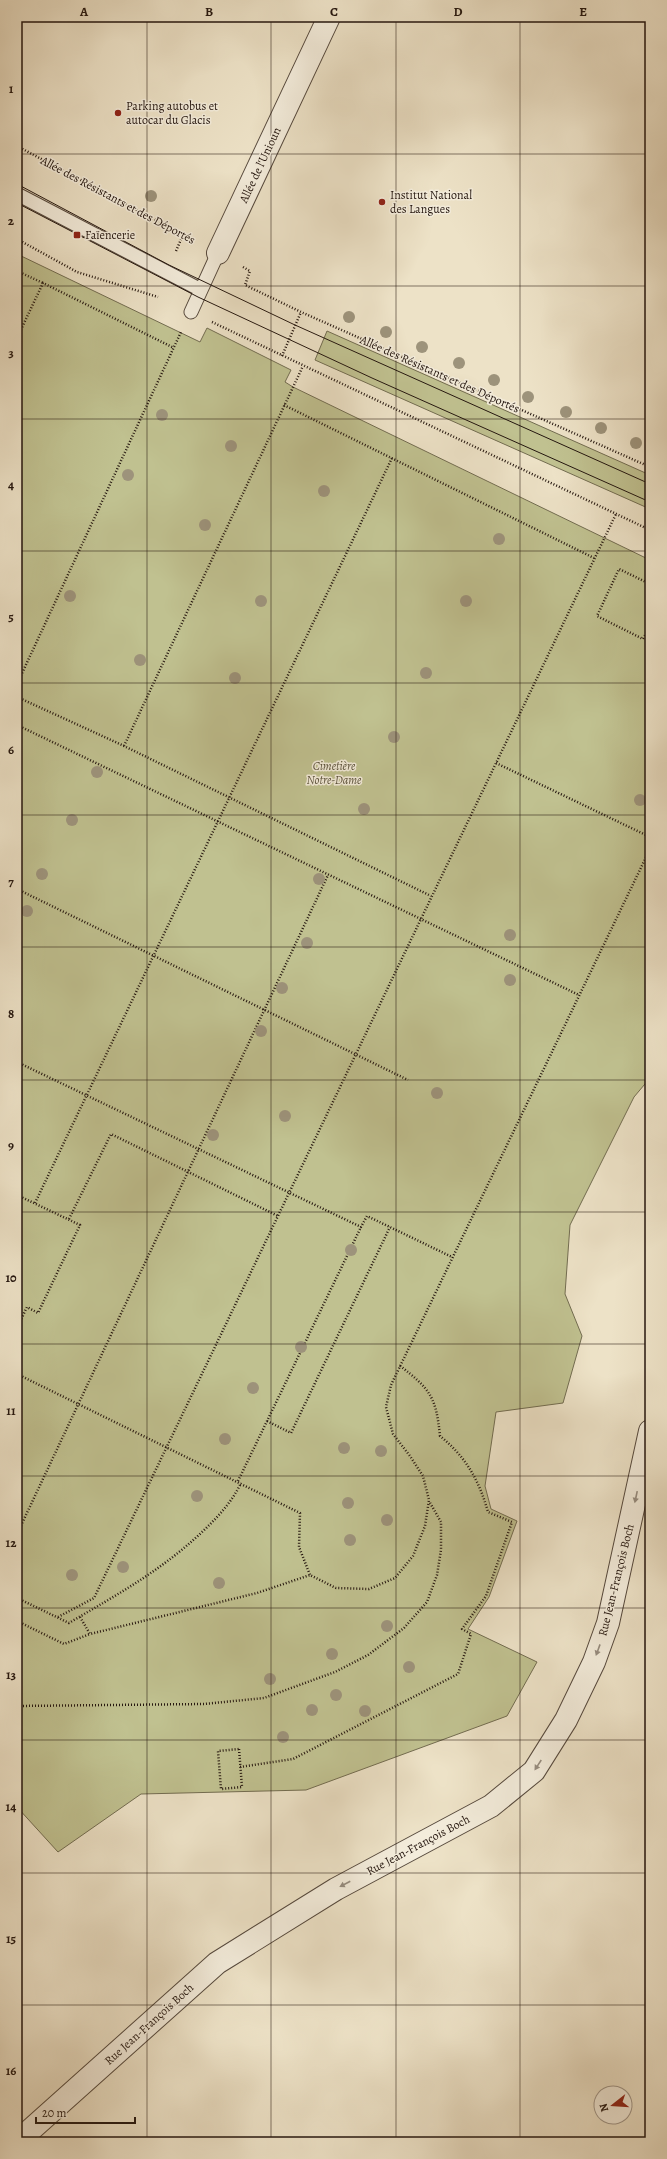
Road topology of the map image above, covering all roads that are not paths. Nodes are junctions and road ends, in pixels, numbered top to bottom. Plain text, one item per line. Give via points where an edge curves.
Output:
1 (329, 17) edge
2 (17, 194) edge
3 (218, 253) joint
4 (201, 290) junction
5 (191, 312) road end
6 (650, 1431) edge
7 (18, 2142) edge

1 - 3 street, Allée de l'Unioun
2 - 4 lane
3 - 4 lane, Allée de l'Unioun
4 - 5 lane, Allée de l'Unioun
6 -> 7 street, Rue Jean-François Boch via 608,1623 594,1662 566,1720 534,1771 491,1806 336,1889 217,1963

